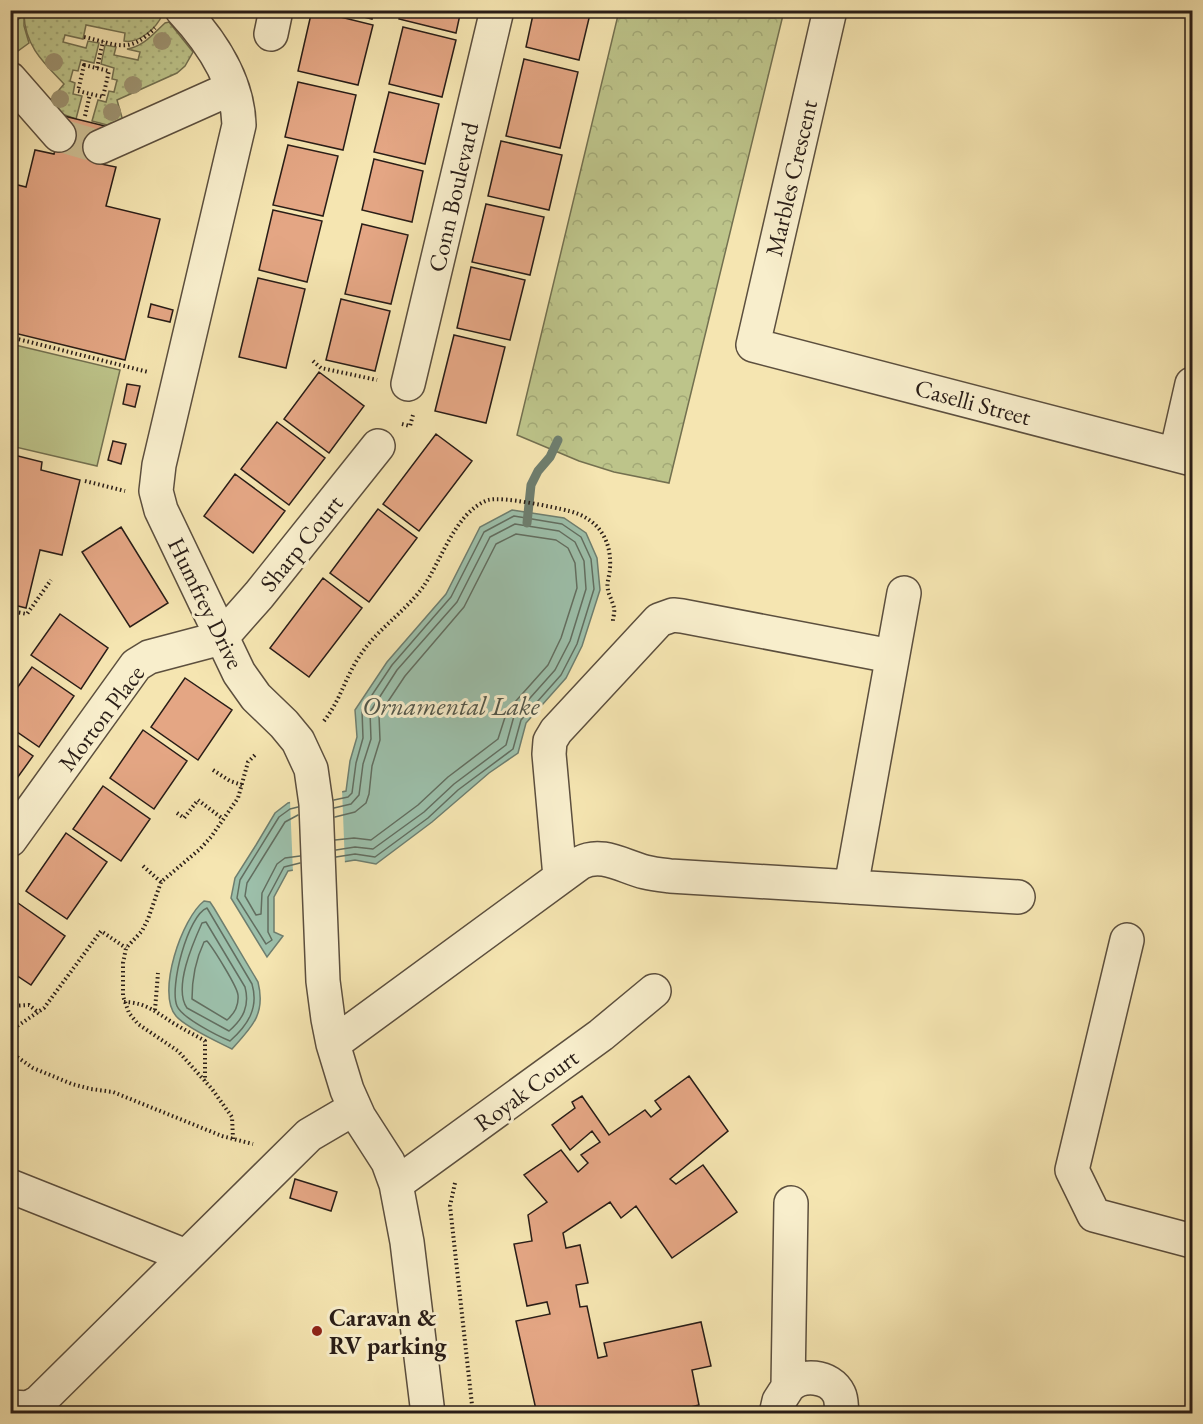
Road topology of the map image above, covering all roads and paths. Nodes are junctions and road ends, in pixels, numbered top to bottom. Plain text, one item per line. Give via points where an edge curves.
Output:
1 (497, 10) edge
2 (830, 10) edge
3 (171, 17) edge
4 (84, 37) dead end
5 (103, 41) junction
6 (97, 68) junction
7 (10, 80) edge
8 (232, 88) junction
9 (90, 94) junction
10 (81, 134) junction
11 (10, 337) edge
12 (753, 345) joint
13 (146, 381) dead end
14 (408, 384) dead end
15 (1192, 384) edge
16 (378, 446) dead end
17 (1184, 457) edge
18 (123, 479) dead end
19 (85, 481) dead end
20 (121, 490) junction
21 (131, 491) dead end
22 (51, 580) dead end
23 (904, 593) dead end
24 (10, 611) edge
25 (220, 638) junction
26 (891, 656) junction
27 (619, 663) junction
28 (322, 724) dead end
29 (256, 754) dead end
30 (213, 770) dead end
31 (242, 785) junction
32 (177, 813) dead end
33 (223, 819) junction
34 (10, 840) edge
35 (143, 866) dead end
36 (560, 877) junction
37 (161, 882) junction
38 (851, 887) junction
39 (1018, 897) dead end
40 (1127, 940) dead end
41 (126, 948) junction
42 (158, 973) dead end
43 (654, 991) dead end
44 (124, 1002) junction
45 (10, 1006) edge
46 (155, 1010) junction
47 (39, 1012) junction
48 (10, 1030) edge
49 (333, 1044) junction
50 (10, 1052) edge
51 (206, 1081) junction
52 (355, 1108) junction
53 (233, 1139) junction
54 (279, 1165) junction
55 (454, 1183) dead end
56 (396, 1184) junction
57 (10, 1186) edge
58 (791, 1203) dead end
59 (1192, 1241) edge
60 (186, 1256) junction
61 (782, 1400) edge
62 (10, 1407) edge
63 (428, 1413) edge
64 (473, 1413) edge
65 (842, 1413) edge

1 - 14 street, Conn Boulevard
2 - 12 street, Marbles Crescent
3 - 5 path via 134,45
3 - 8 street, Humfrey Drive via 218,58
4 - 5 path
5 - 6 path
6 - 9 path via 84,65 78,91
6 - 9 path via 109,71 103,97
7 - 10 street
8 - 10 street
8 - 25 street, Humfrey Drive via 239,125 156,480 159,504
9 - 10 path
11 - 13 path via 148,371
12 - 17 street, Caselli Street
15 - 17 street
16 - 25 street, Sharp Court via 259,596
18 - 20 path
19 - 20 path
20 - 21 path
22 - 24 path via 27,615
23 - 26 street
25 - 34 street, Morton Place via 149,657 136,665
25 - 49 street, Humfrey Drive via 249,689 298,741 312,774 323,981
26 - 27 street via 673,615 656,622
26 - 38 street
27 - 28 path via 613,624 615,609 607,589 607,542 600,529 577,513 502,499 485,501 463,520 424,586 368,644
27 - 36 street via 550,741
29 - 31 path via 248,762
30 - 31 path
31 - 33 path
32 - 33 path via 184,818 198,800
33 - 37 path via 200,849
35 - 37 path
36 - 38 street via 584,861 600,858 658,874
36 - 49 street
37 - 41 path via 142,931
38 - 39 street
40 - 59 street via 1072,1170 1094,1215
41 - 44 path
41 - 47 path via 101,931
42 - 46 path
43 - 56 street, Royak Court via 601,1035
44 - 46 path
44 - 51 path via 138,1024 174,1047
45 - 47 path via 29,1005
46 - 51 path via 205,1041
47 - 48 path
49 - 52 street, Humfrey Drive
50 - 53 path via 46,1074 83,1088 120,1095
51 - 53 path via 232,1117
52 - 54 street via 314,1131
52 - 56 street, Humfrey Drive via 388,1162
53 - 54 path via 257,1146
54 - 60 street
55 - 64 path via 450,1206
56 - 63 street, Humfrey Drive
57 - 60 street
58 - 61 street
60 - 62 street via 39,1402 25,1408
61 - 65 street via 802,1378 819,1379 839,1394

